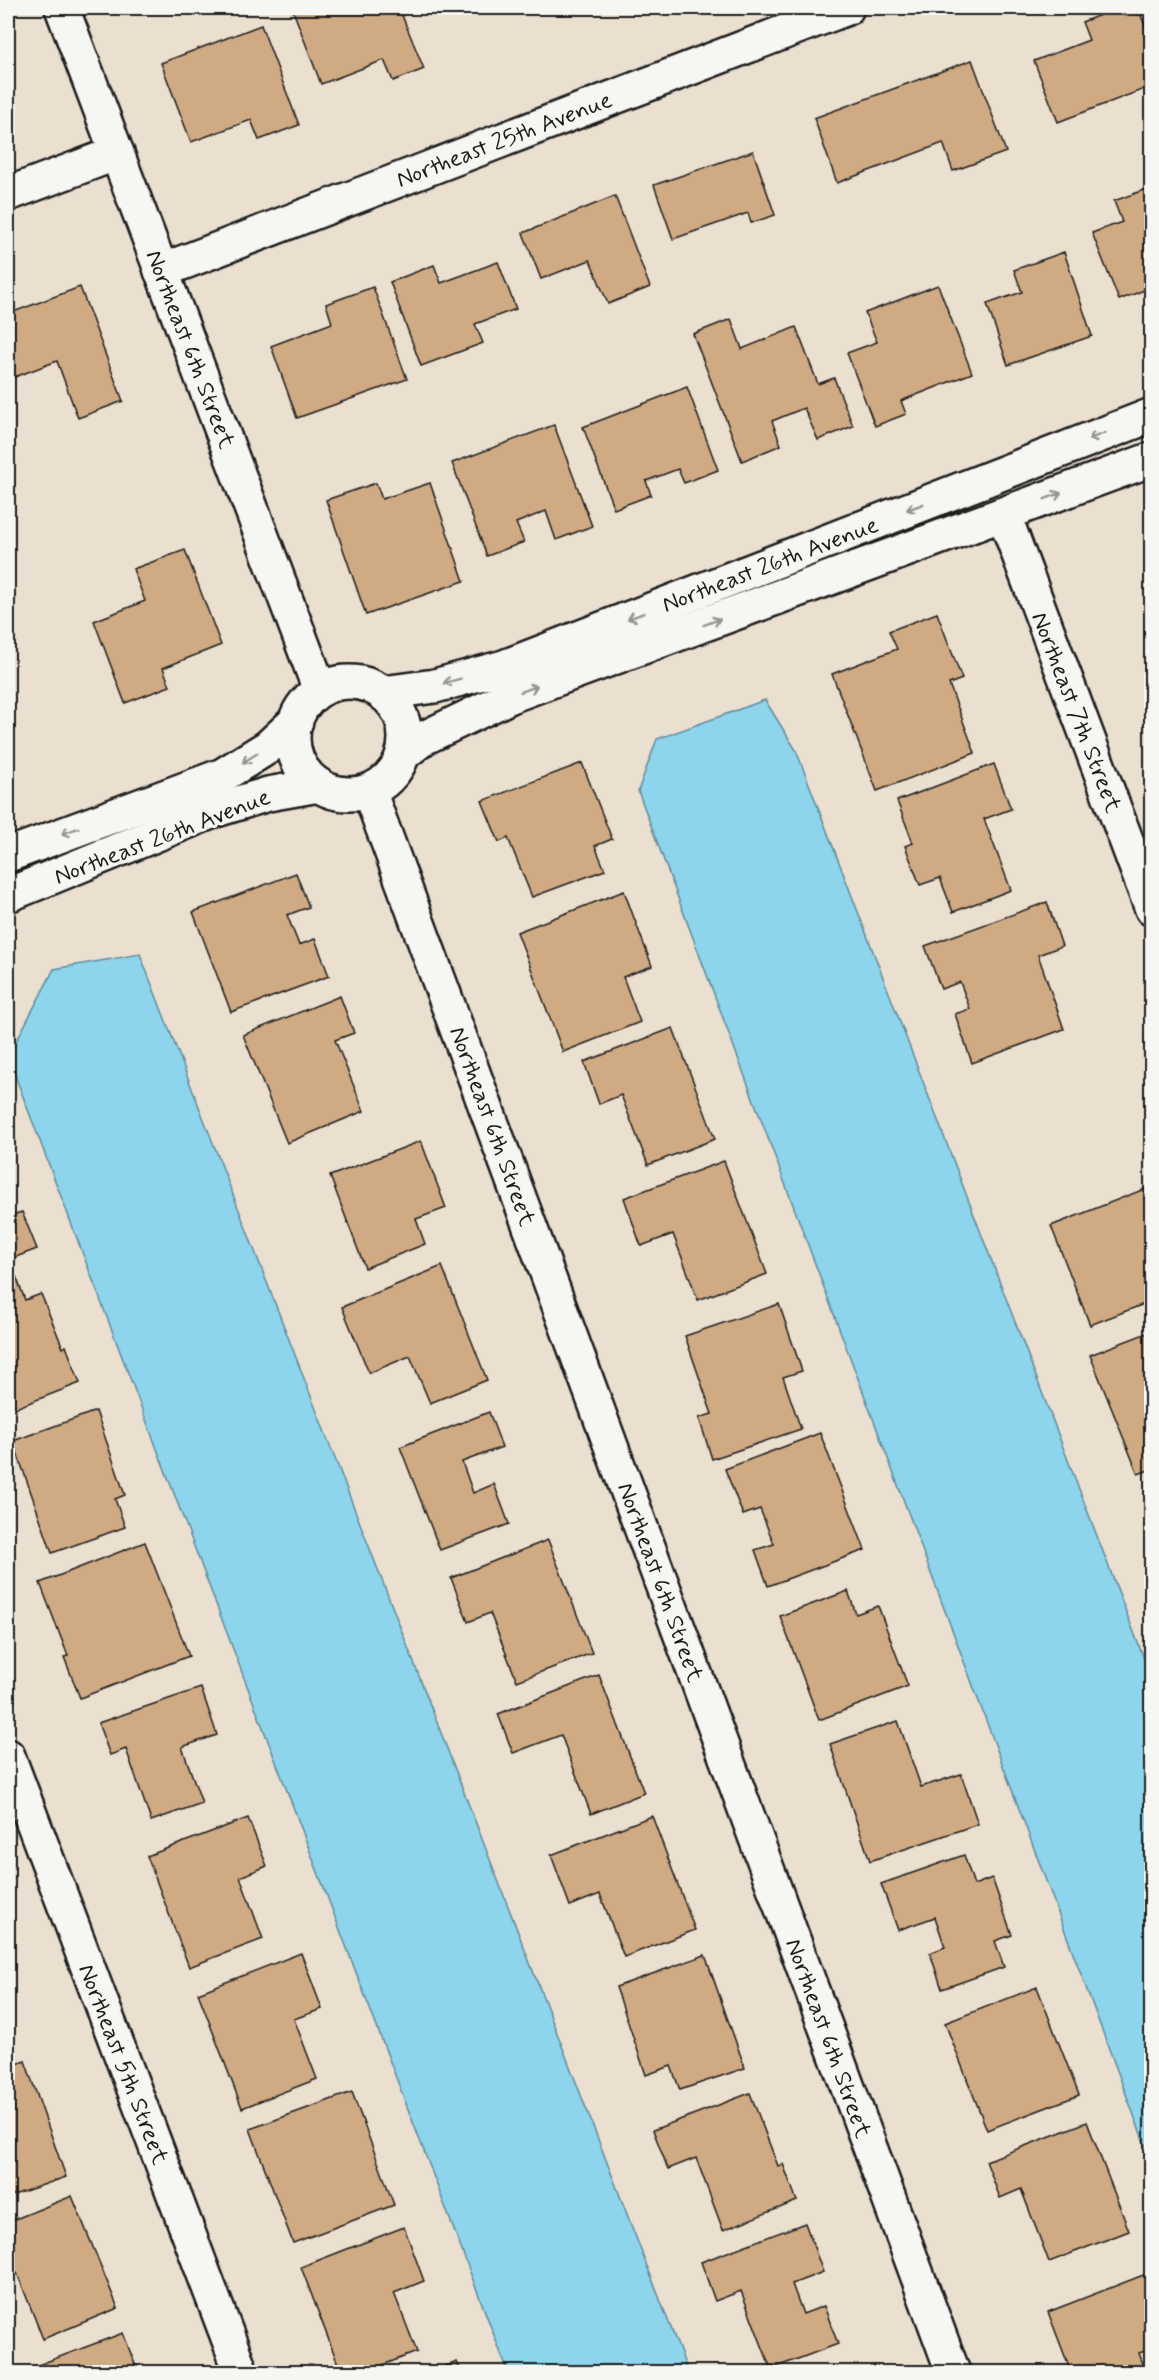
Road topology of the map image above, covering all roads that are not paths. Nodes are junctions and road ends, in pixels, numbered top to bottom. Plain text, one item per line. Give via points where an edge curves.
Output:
1 (62, 8) edge
2 (847, 8) edge
3 (117, 153) junction
4 (8, 194) edge
5 (162, 271) junction
6 (1152, 415) edge
7 (1152, 459) edge
8 (1004, 515) junction
9 (320, 690) junction
10 (382, 693) junction
11 (296, 721) junction
12 (403, 754) junction
13 (319, 785) junction
14 (369, 791) junction
15 (8, 855) edge
16 (8, 895) edge
17 (1152, 909) edge
18 (8, 1756) edge
19 (241, 2373) edge
20 (953, 2373) edge

1 - 3 street, Northeast 6th Street
2 - 5 street, Northeast 25th Avenue
3 - 4 street
3 - 5 street, Northeast 6th Street
5 - 9 street, Northeast 6th Street
6 -> 10 street, Northeast 26th Avenue via 504,667 435,686
8 -> 7 street, Northeast 26th Avenue
12 -> 8 street, Northeast 26th Avenue via 424,738 513,694
8 - 17 street, Northeast 7th Street
9 - 10 street via 352,682
9 - 11 street via 310,698
10 - 12 street via 402,719
11 - 13 street via 293,735 299,764
11 -> 15 street, Northeast 26th Avenue via 268,747 223,775
12 - 14 street via 396,769
13 - 14 street via 334,793
13 - 16 street, Northeast 26th Avenue via 268,794 216,810
14 - 20 street, Northeast 6th Street
18 - 19 street, Northeast 5th Street

